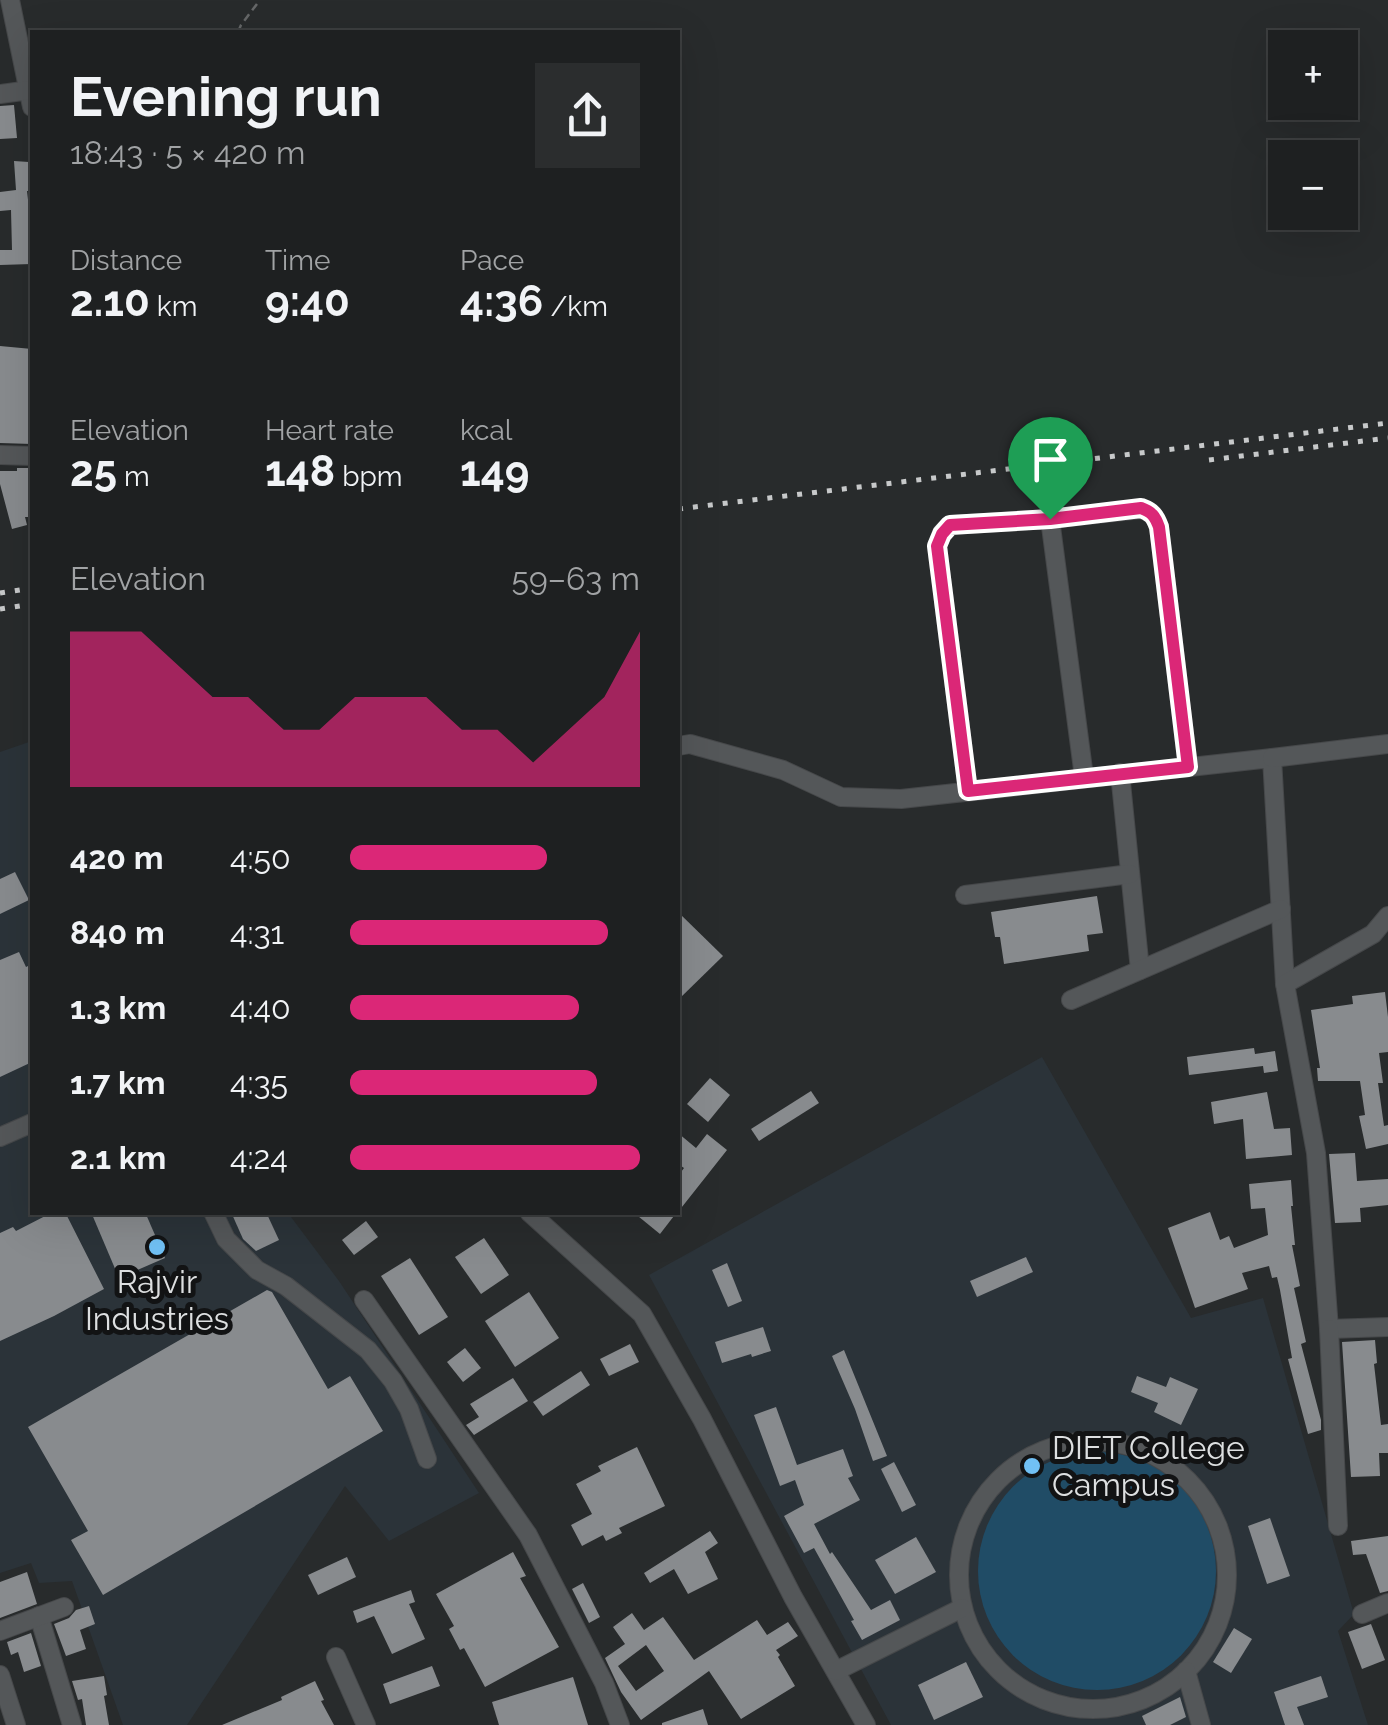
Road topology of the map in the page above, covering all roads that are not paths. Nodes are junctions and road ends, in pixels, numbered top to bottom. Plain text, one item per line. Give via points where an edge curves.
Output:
1 (10, 0) edge
2 (30, 93) edge
3 (0, 94) edge
4 (30, 98) edge
5 (0, 455) edge
6 (30, 456) edge
7 (1050, 519) junction
8 (1388, 744) edge
9 (680, 746) edge
10 (1272, 758) junction
11 (1188, 767) junction
12 (1120, 773) junction
13 (1084, 778) junction
14 (968, 791) junction
15 (1130, 874) junction
16 (965, 895) dead end
17 (1281, 909) junction
18 (1388, 916) edge
19 (1140, 970) junction
20 (1285, 984) junction
21 (1072, 1000) dead end
22 (30, 1124) edge
23 (0, 1137) edge
24 (214, 1215) edge
25 (531, 1215) edge
26 (364, 1300) dead end
27 (1388, 1327) edge
28 (1329, 1329) junction
29 (427, 1459) dead end
30 (1338, 1526) dead end
31 (1388, 1603) edge
32 (64, 1607) dead end
33 (962, 1608) junction
34 (1362, 1614) dead end
35 (38, 1616) junction
36 (0, 1631) edge
37 (336, 1657) dead end
38 (836, 1671) junction
39 (1186, 1672) junction
40 (0, 1675) edge
41 (16, 1725) edge
42 (72, 1725) edge
43 (366, 1725) edge
44 (620, 1725) edge
45 (866, 1725) edge
46 (1202, 1725) edge

1 - 2 street
3 - 4 street
5 - 6 street
7 - 11 street via 1141,508 1155,517
7 - 13 street
7 - 14 street via 950,525 937,546
8 - 10 street
9 - 14 street via 783,770 842,796 901,799
10 - 11 street
10 - 17 street
11 - 12 street
12 - 13 street
12 - 15 street
13 - 14 street
15 - 16 street
15 - 19 street
17 - 19 street
17 - 20 street
18 - 20 street via 1373,934
19 - 21 street
20 - 28 street via 1316,1153
22 - 23 street
24 - 29 street via 226,1240 257,1270 368,1350 409,1409
25 - 38 street via 642,1314
26 - 44 street via 528,1535
27 - 28 street
28 - 30 street
31 - 34 street
32 - 35 street
33 - 38 street
33 - 39 street via 996,1669 1056,1704 1125,1706
33 - 39 street via 958,1573 964,1539 999,1479 1060,1446 1130,1446 1190,1482 1224,1543 1228,1578 1222,1612
35 - 36 street
35 - 42 street
37 - 43 street
38 - 45 street
39 - 46 street
40 - 41 street

